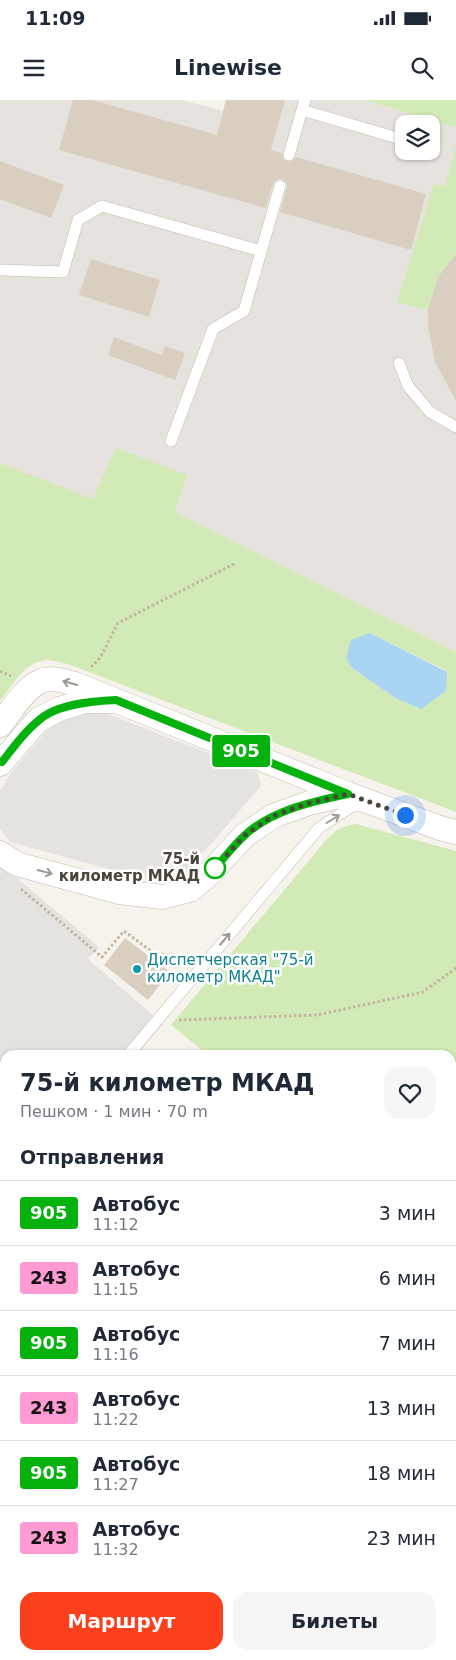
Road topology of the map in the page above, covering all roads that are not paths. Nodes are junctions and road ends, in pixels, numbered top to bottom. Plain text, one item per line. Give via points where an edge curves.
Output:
1 (303, 105) edge
2 (395, 137) edge
3 (289, 155) dead end
4 (280, 186) dead end
5 (261, 251) junction
6 (0, 270) edge
7 (399, 363) dead end
8 (456, 427) edge
9 (172, 441) dead end
10 (116, 700) junction
11 (0, 725) edge
12 (0, 764) edge
13 (348, 794) junction
14 (370, 802) junction
15 (456, 832) edge
16 (0, 853) edge
17 (132, 1050) edge

1 - 2 lane
1 - 3 lane
4 - 5 lane
5 - 6 lane via 102,206 78,220 63,272
5 - 9 lane via 244,312 213,329
7 - 8 lane via 408,386 430,412
10 -> 11 street via 75,684 45,679 32,685
10 - 12 street via 86,701 38,720
10 - 13 street
13 - 14 street
16 -> 13 street via 17,864 110,889 163,897 190,890 245,835 273,816
14 - 15 street
17 -> 14 lane via 319,828 351,808

